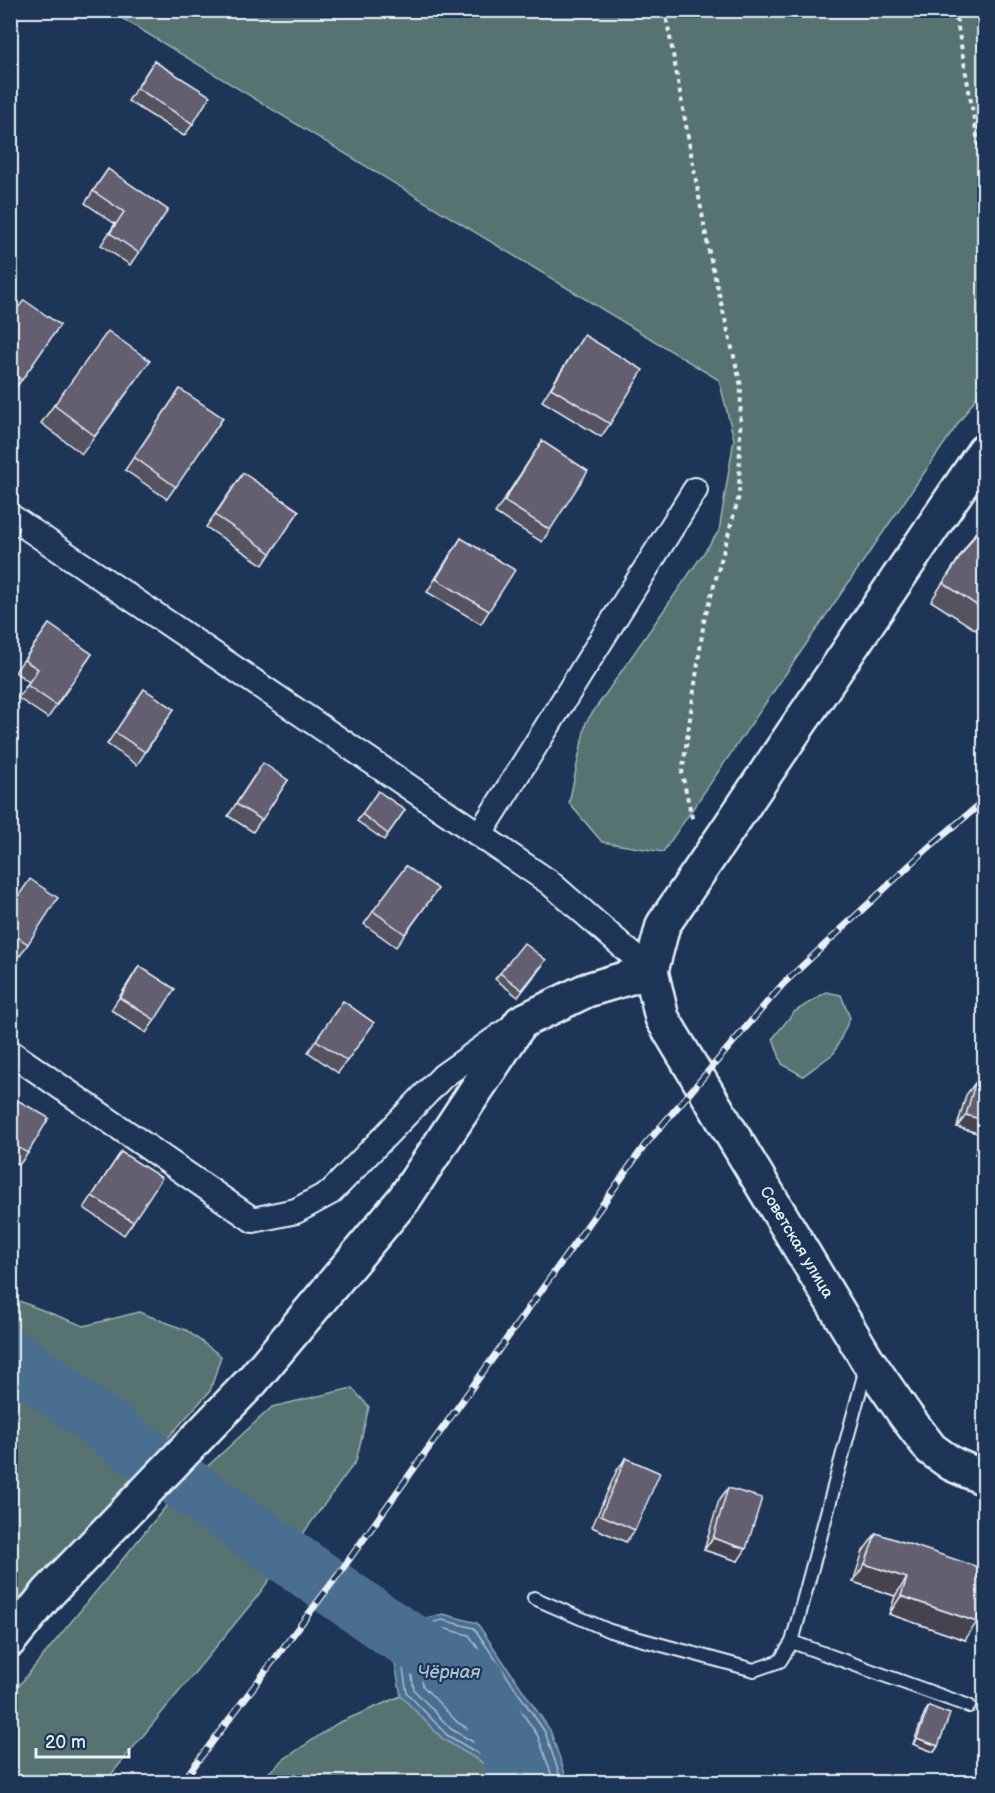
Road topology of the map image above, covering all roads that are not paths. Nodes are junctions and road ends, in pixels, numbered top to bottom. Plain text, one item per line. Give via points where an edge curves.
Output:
1 (984, 451) edge
2 (695, 490) dead end
3 (10, 516) edge
4 (480, 834) junction
5 (651, 971) junction
6 (520, 1022) junction
7 (10, 1052) edge
8 (868, 1361) junction
9 (984, 1478) edge
10 (534, 1598) dead end
11 (10, 1640) edge
12 (792, 1642) junction
13 (969, 1706) dead end

1 - 5 street via 663,925
2 - 4 street
3 - 4 street
4 - 5 street via 549,882
5 - 6 street via 587,990
5 - 8 street, Советская улица via 662,1018
6 - 7 street via 443,1076 331,1192 297,1211 253,1220
6 - 11 street via 404,1199 252,1381 48,1593
8 - 9 street, Советская улица via 931,1449 952,1464
8 - 12 lane
10 - 12 lane via 610,1631 754,1670 780,1661
12 - 13 lane

